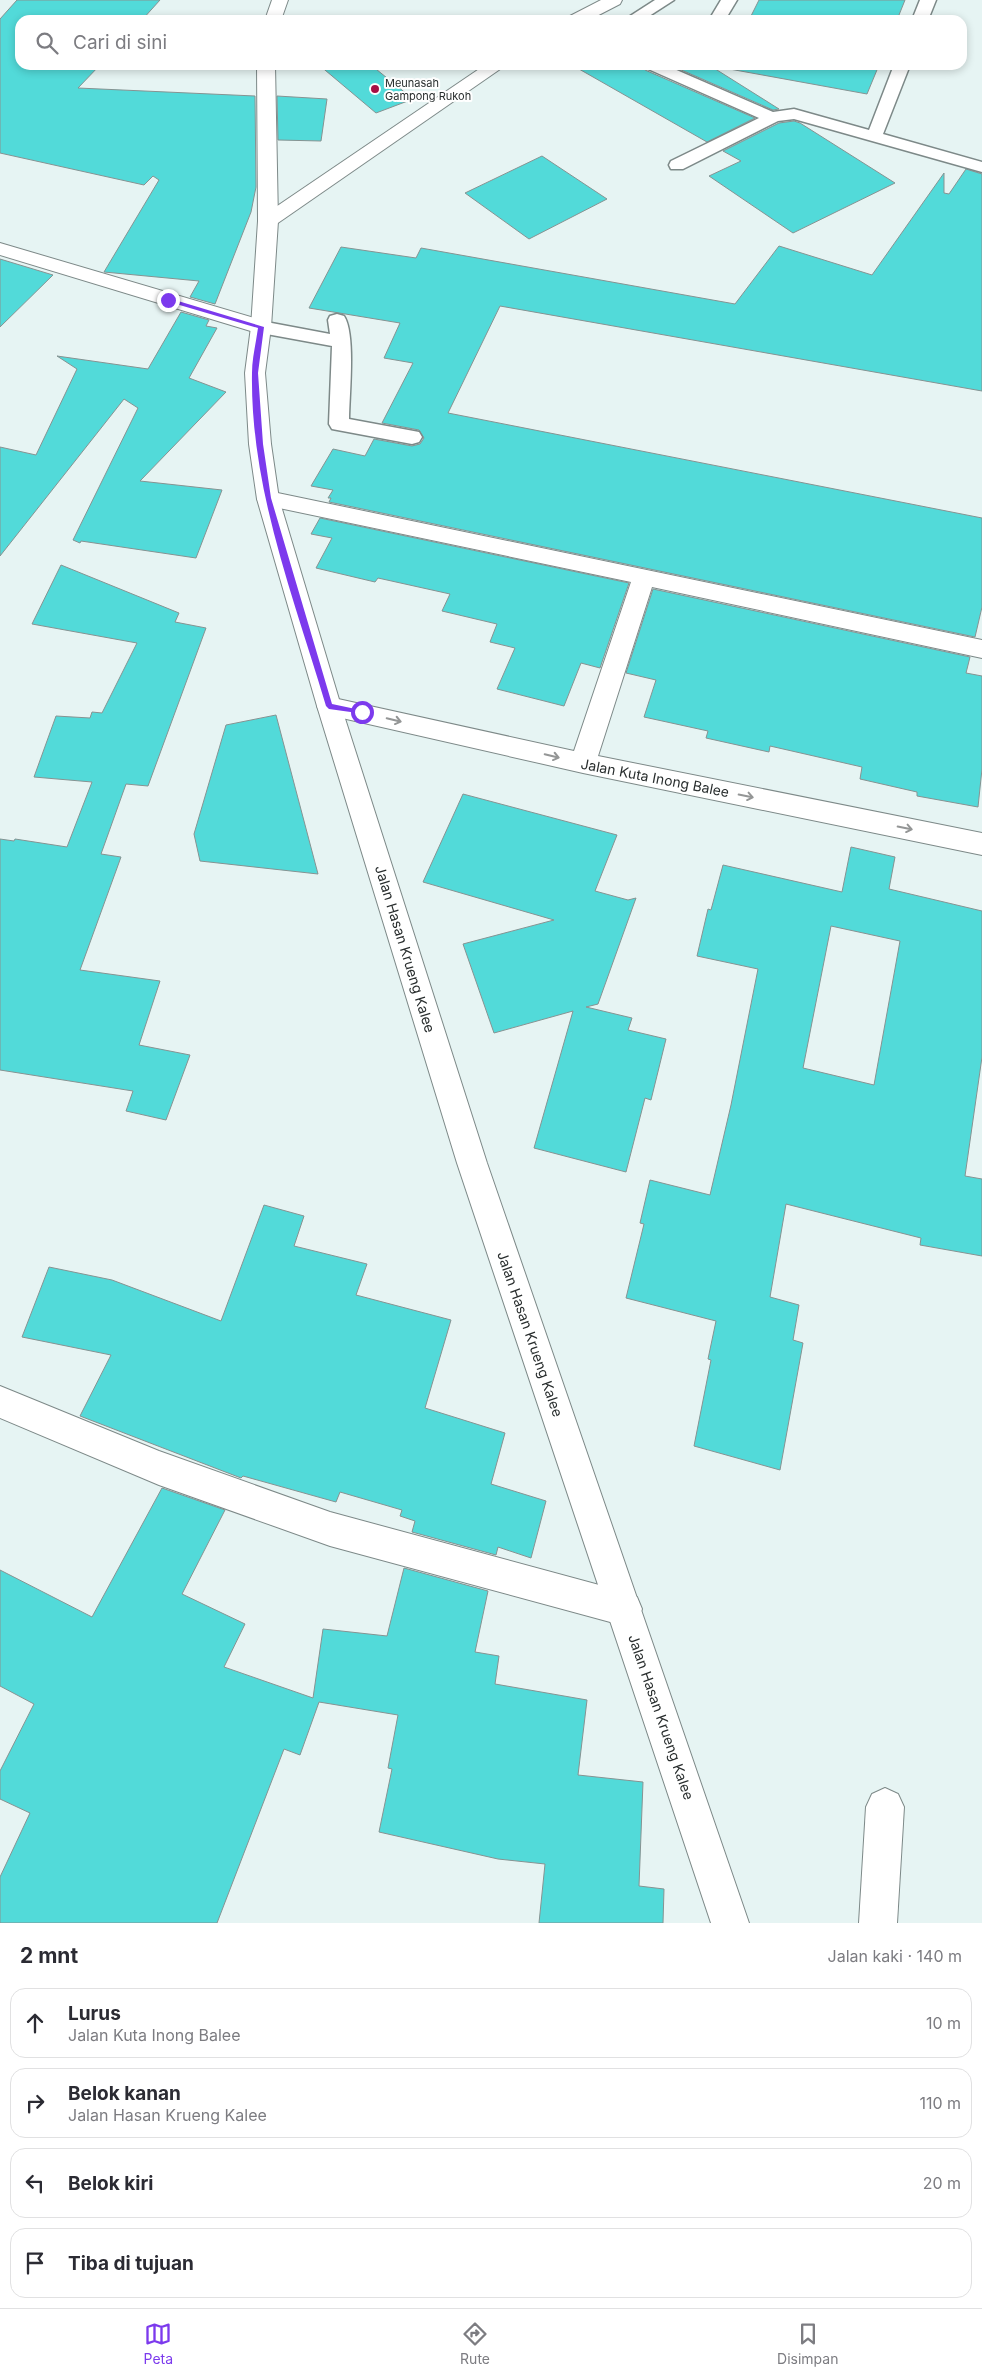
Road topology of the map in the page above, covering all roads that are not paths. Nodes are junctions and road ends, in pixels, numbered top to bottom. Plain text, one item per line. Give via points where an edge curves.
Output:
1 (280, 0) edge
2 (614, 0) edge
3 (666, 0) edge
4 (729, 0) edge
5 (928, 0) edge
6 (275, 15) edge
7 (586, 15) edge
8 (640, 15) edge
9 (720, 15) edge
10 (922, 15) edge
11 (266, 70) edge
12 (490, 70) edge
13 (900, 70) edge
14 (687, 72) edge
15 (772, 118) junction
16 (874, 137) junction
17 (677, 165) dead end
18 (982, 167) edge
19 (268, 221) junction
20 (0, 249) edge
21 (338, 320) dead end
22 (261, 327) junction
23 (341, 342) junction
24 (412, 437) dead end
25 (268, 498) junction
26 (644, 577) junction
27 (982, 649) edge
28 (329, 706) junction
29 (583, 763) junction
30 (982, 844) edge
31 (0, 1402) edge
32 (625, 1608) junction
33 (885, 1806) dead end
34 (730, 1923) edge
35 (878, 1923) edge

1 - 6 street
2 - 7 street
3 - 8 lane
4 - 9 lane
5 - 10 lane
11 - 19 street, Jalan Hasan Krueng Kalee
12 - 19 street
13 - 16 lane
14 - 15 lane
15 - 16 lane via 794,114
15 - 17 lane
16 - 18 lane
19 - 22 street, Jalan Hasan Krueng Kalee
20 - 22 street
21 - 23 lane
22 - 23 lane
22 - 25 street, Jalan Hasan Krueng Kalee via 255,373
23 - 24 lane via 339,424
25 - 26 street
25 - 28 street, Jalan Hasan Krueng Kalee
26 - 27 street
26 - 29 street
28 -> 29 street, Jalan Kuta Inong Balee
28 - 32 street, Jalan Hasan Krueng Kalee via 472,1163
29 -> 30 street, Jalan Kuta Inong Balee
31 - 32 street via 159,1468 330,1529
32 - 34 street, Jalan Hasan Krueng Kalee
33 - 35 street

